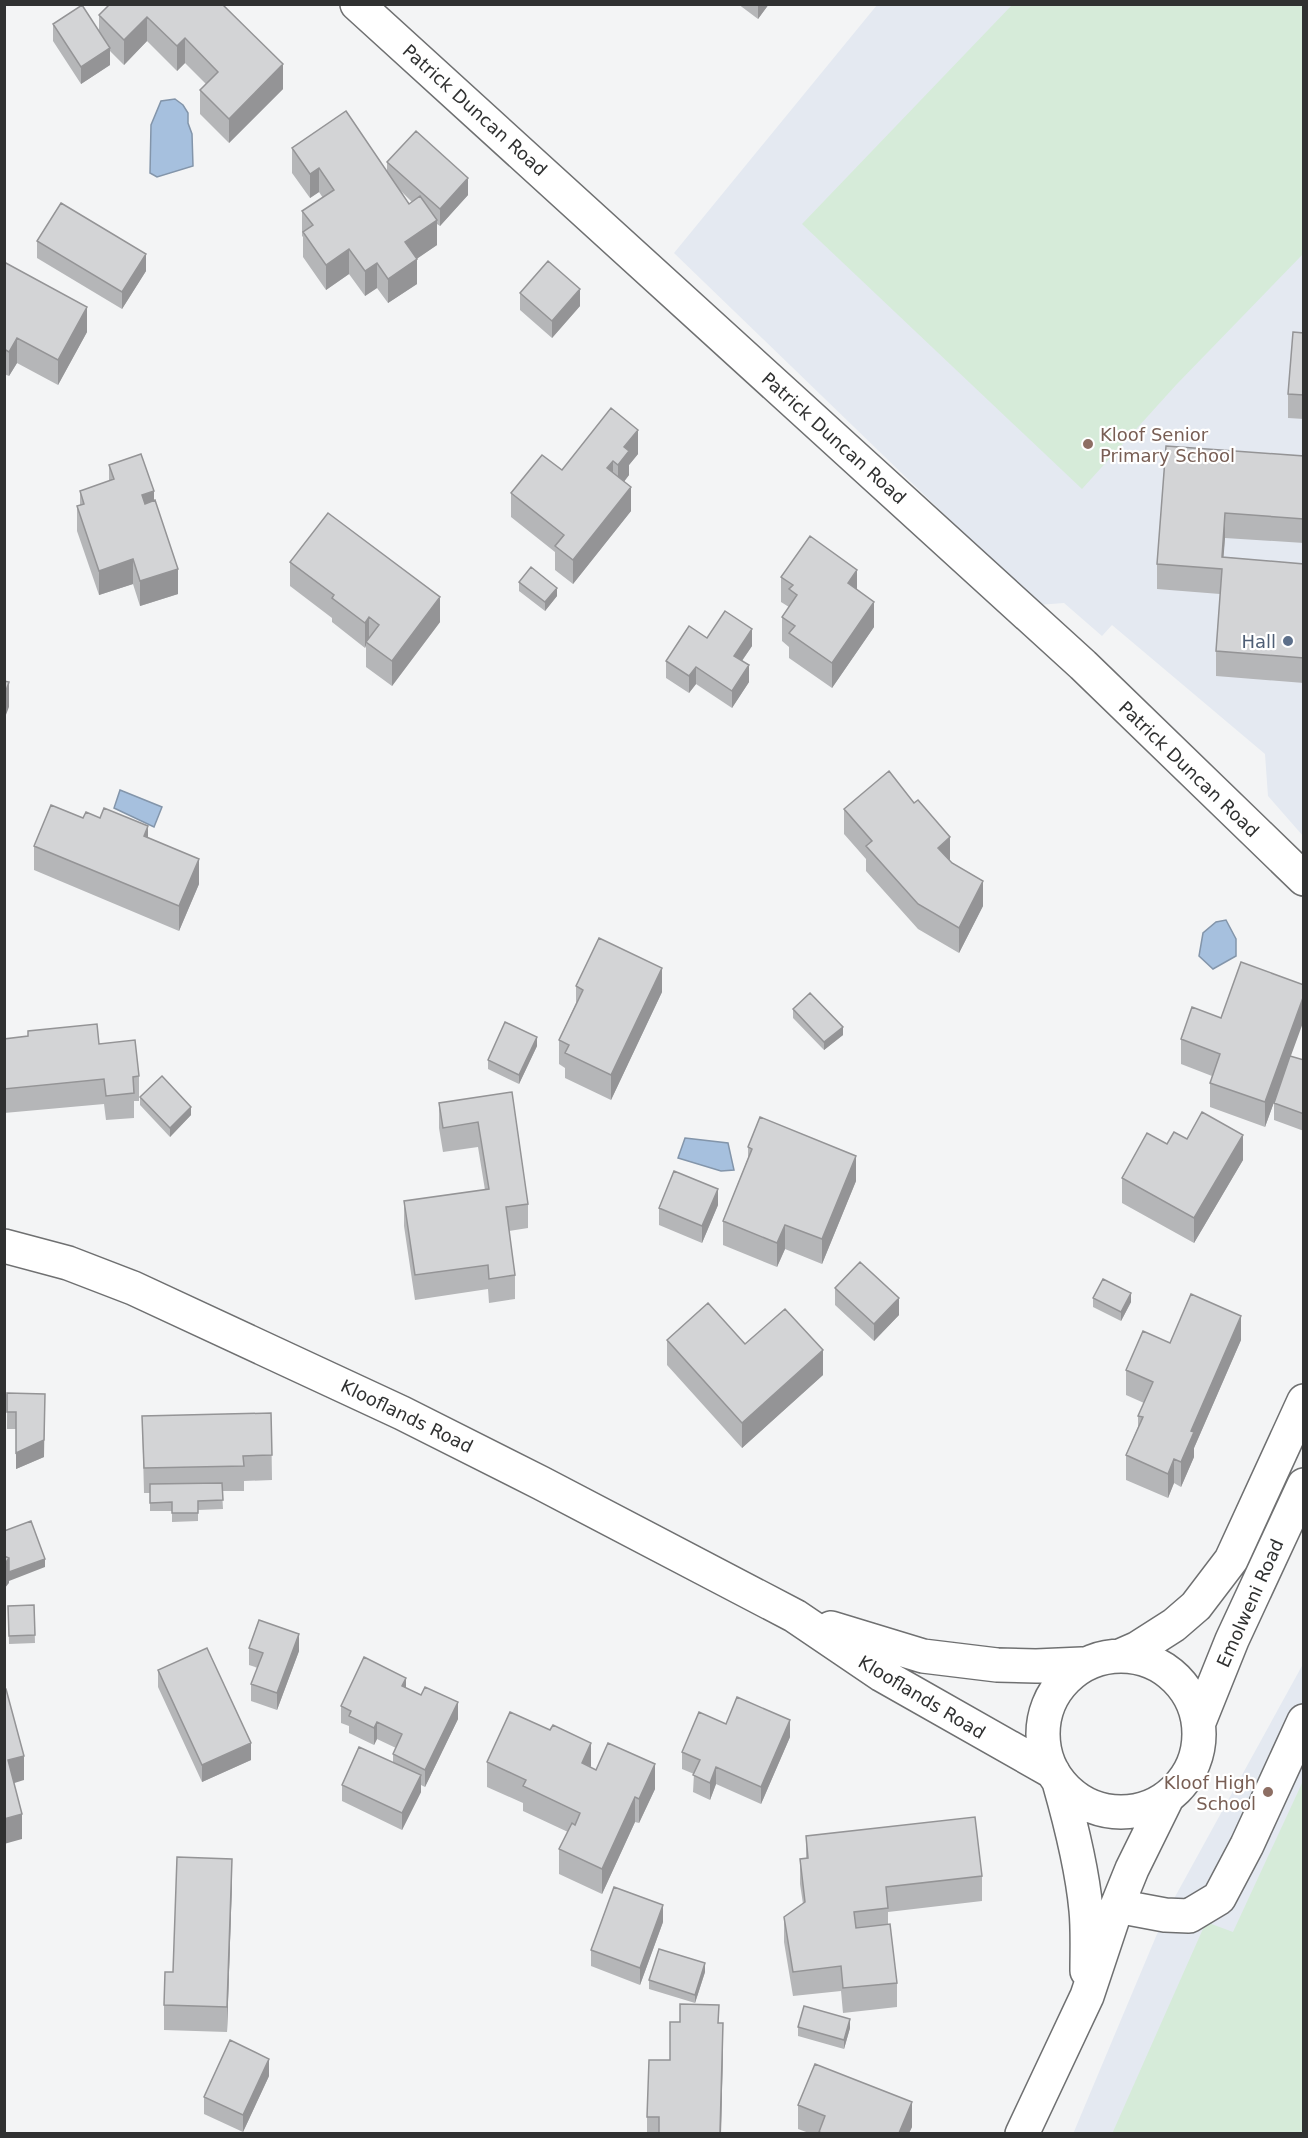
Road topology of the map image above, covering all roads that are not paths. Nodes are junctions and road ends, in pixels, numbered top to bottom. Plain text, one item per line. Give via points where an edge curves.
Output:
1 (357, 4) edge
2 (1304, 879) edge
3 (4, 1246) edge
4 (1304, 1401) edge
5 (1304, 1485) edge
6 (795, 1616) junction
7 (1122, 1655) junction
8 (1082, 1664) junction
9 (1304, 1721) edge
10 (1199, 1722) junction
11 (1056, 1777) junction
12 (1167, 1798) junction
13 (1117, 1906) junction
14 (1087, 1996) junction
15 (1022, 2133) edge

1 - 2 street, Patrick Duncan Road via 1083,665
3 - 6 street, Klooflands Road via 68,1263 133,1288 280,1355 531,1477
4 - 7 street, Emolweni Road via 1231,1560 1196,1606 1174,1625
5 - 10 street, Emolweni Road via 1232,1640
6 - 8 street, Klooflands Road via 923,1656 996,1665
6 - 11 street, Klooflands Road via 882,1675
7 - 8 street
7 - 10 street via 1143,1658 1164,1668 1193,1700
8 - 11 street via 1058,1686 1047,1706 1044,1751
9 - 13 street via 1219,1898 1189,1916
10 - 12 street via 1200,1739 1190,1773
11 - 12 street via 1077,1799 1098,1809 1122,1812 1145,1808
11 - 14 street via 1076,1849 1086,1912
12 - 13 street
13 - 14 street
14 - 15 street

